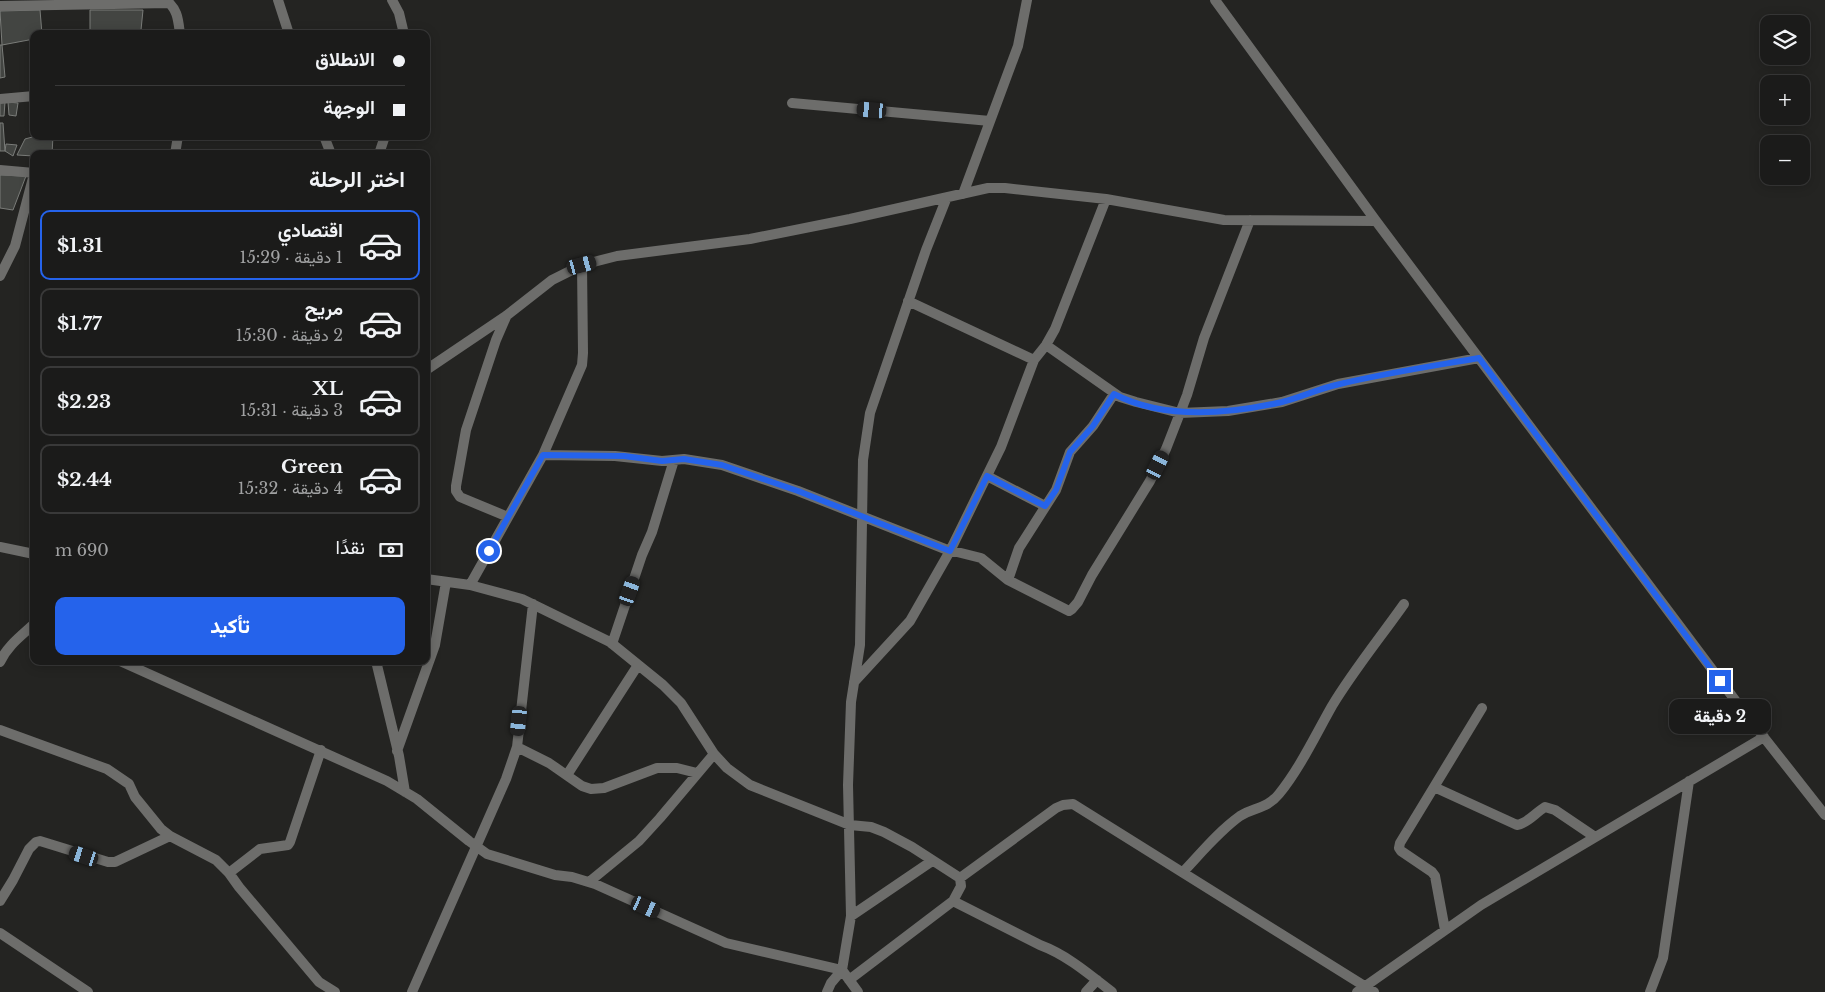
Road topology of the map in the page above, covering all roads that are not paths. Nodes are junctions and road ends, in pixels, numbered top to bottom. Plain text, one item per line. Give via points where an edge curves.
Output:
1 (278, 0) edge
2 (392, 0) edge
3 (1027, 0) edge
4 (1215, 0) edge
5 (168, 1) edge
6 (0, 6) edge
7 (180, 30) edge
8 (288, 30) edge
9 (403, 30) edge
10 (30, 96) edge
11 (0, 99) edge
12 (792, 102) dead end
13 (990, 121) junction
14 (0, 170) edge
15 (30, 174) edge
16 (30, 190) edge
17 (963, 194) junction
18 (947, 197) junction
19 (1106, 199) junction
20 (1250, 220) junction
21 (1376, 220) junction
22 (582, 265) junction
23 (0, 276) edge
24 (908, 301) junction
25 (506, 316) junction
26 (1046, 345) junction
27 (1479, 358) junction
28 (1034, 360) junction
29 (430, 367) edge
30 (1114, 394) junction
31 (1180, 412) junction
32 (543, 455) junction
33 (674, 460) junction
34 (987, 476) junction
35 (1045, 506) junction
36 (508, 517) junction
37 (862, 517) junction
38 (0, 547) edge
39 (950, 551) junction
40 (30, 553) edge
41 (430, 579) edge
42 (1008, 580) junction
43 (446, 582) junction
44 (470, 586) junction
45 (533, 604) junction
46 (1404, 604) dead end
47 (30, 628) edge
48 (612, 644) junction
49 (430, 659) edge
50 (0, 662) edge
51 (129, 665) edge
52 (377, 665) edge
53 (428, 665) edge
54 (638, 665) junction
55 (854, 682) junction
56 (1482, 708) dead end
57 (0, 730) edge
58 (1764, 737) junction
59 (516, 747) junction
60 (321, 750) junction
61 (397, 751) junction
62 (714, 754) junction
63 (697, 773) junction
64 (568, 775) junction
65 (1689, 781) junction
66 (1434, 787) junction
67 (405, 792) junction
68 (1825, 815) edge
69 (850, 825) junction
70 (170, 836) junction
71 (1595, 837) junction
72 (477, 847) junction
73 (932, 861) junction
74 (1183, 872) junction
75 (229, 873) junction
76 (960, 878) junction
77 (589, 882) junction
78 (0, 901) edge
79 (953, 901) junction
80 (851, 916) junction
81 (1445, 930) junction
82 (0, 934) edge
83 (842, 970) junction
84 (849, 980) junction
85 (1097, 980) junction
86 (1370, 989) edge
87 (88, 992) edge
88 (335, 992) edge
89 (412, 992) edge
90 (827, 992) edge
91 (858, 992) edge
92 (1086, 992) edge
93 (1112, 992) edge
94 (1357, 992) edge
95 (1650, 992) edge

1 - 8 street
2 - 9 street
3 - 13 street via 1018,46
4 - 21 street
5 - 6 street
5 - 7 street via 178,14
10 - 11 street
12 - 13 street
13 - 17 street
14 - 15 street
16 - 23 street via 15,246
17 - 18 street
17 - 19 street via 1006,188
18 - 22 street via 750,239 617,256
18 - 24 street
19 - 20 street via 1224,220
19 - 26 street
20 - 21 street
20 - 31 street via 1204,338
21 - 27 street
22 - 25 street via 552,280
22 - 32 street via 582,366
24 - 28 street
24 - 37 street via 870,413 863,460
25 - 29 street
25 - 36 street via 466,430 456,491 460,497
26 - 28 street
26 - 30 street
27 - 31 street via 1338,384 1282,402 1228,411
27 - 58 street
28 - 34 street
30 - 31 street
30 - 35 street via 1093,426 1070,452 1056,490
31 - 42 street via 1150,481 1072,609 1064,609
32 - 33 street
32 - 36 street
33 - 37 street via 722,465
33 - 48 street
34 - 35 street
34 - 39 street
35 - 42 street via 1019,548
36 - 44 street
37 - 39 street
37 - 55 street via 860,645
38 - 40 street
39 - 42 street via 981,558
39 - 55 street via 910,621
41 - 43 street
43 - 44 street
43 - 49 street
44 - 45 street
45 - 48 street
45 - 59 street
46 - 74 street via 1341,692 1280,794 1265,807 1247,812 1230,825
47 - 50 street via 13,643
48 - 54 street
51 - 60 street
52 - 61 street
53 - 61 street
54 - 62 street via 681,703
54 - 64 street
55 - 69 street via 849,748
56 - 66 street
57 - 70 street via 117,775 129,784 160,829
58 - 65 street
58 - 68 street
59 - 64 street
59 - 72 street
60 - 67 street
60 - 75 street via 288,845 260,849
61 - 67 street
62 - 63 street
62 - 69 street via 750,785
63 - 64 street via 657,768 604,788 591,789
63 - 77 street via 639,841
65 - 71 street
65 - 95 street via 1663,958
66 - 71 street via 1517,825 1525,824 1545,807 1555,810
66 - 81 street via 1399,848 1435,876
67 - 72 street
69 - 73 street via 884,832
69 - 80 street
70 - 75 street via 216,860
70 - 78 street via 115,862 36,842
71 - 81 street
72 - 77 street via 487,854
72 - 89 street
73 - 76 street
73 - 80 street
74 - 76 street via 1073,804 1063,804
74 - 86 street
75 - 88 street via 320,982
76 - 79 street via 961,886
77 - 83 street via 726,943
79 - 84 street
79 - 85 street via 1054,950
80 - 83 street
81 - 86 street
82 - 87 street
83 - 84 street
83 - 90 street
84 - 91 street
85 - 92 street
85 - 93 street
86 - 94 street

